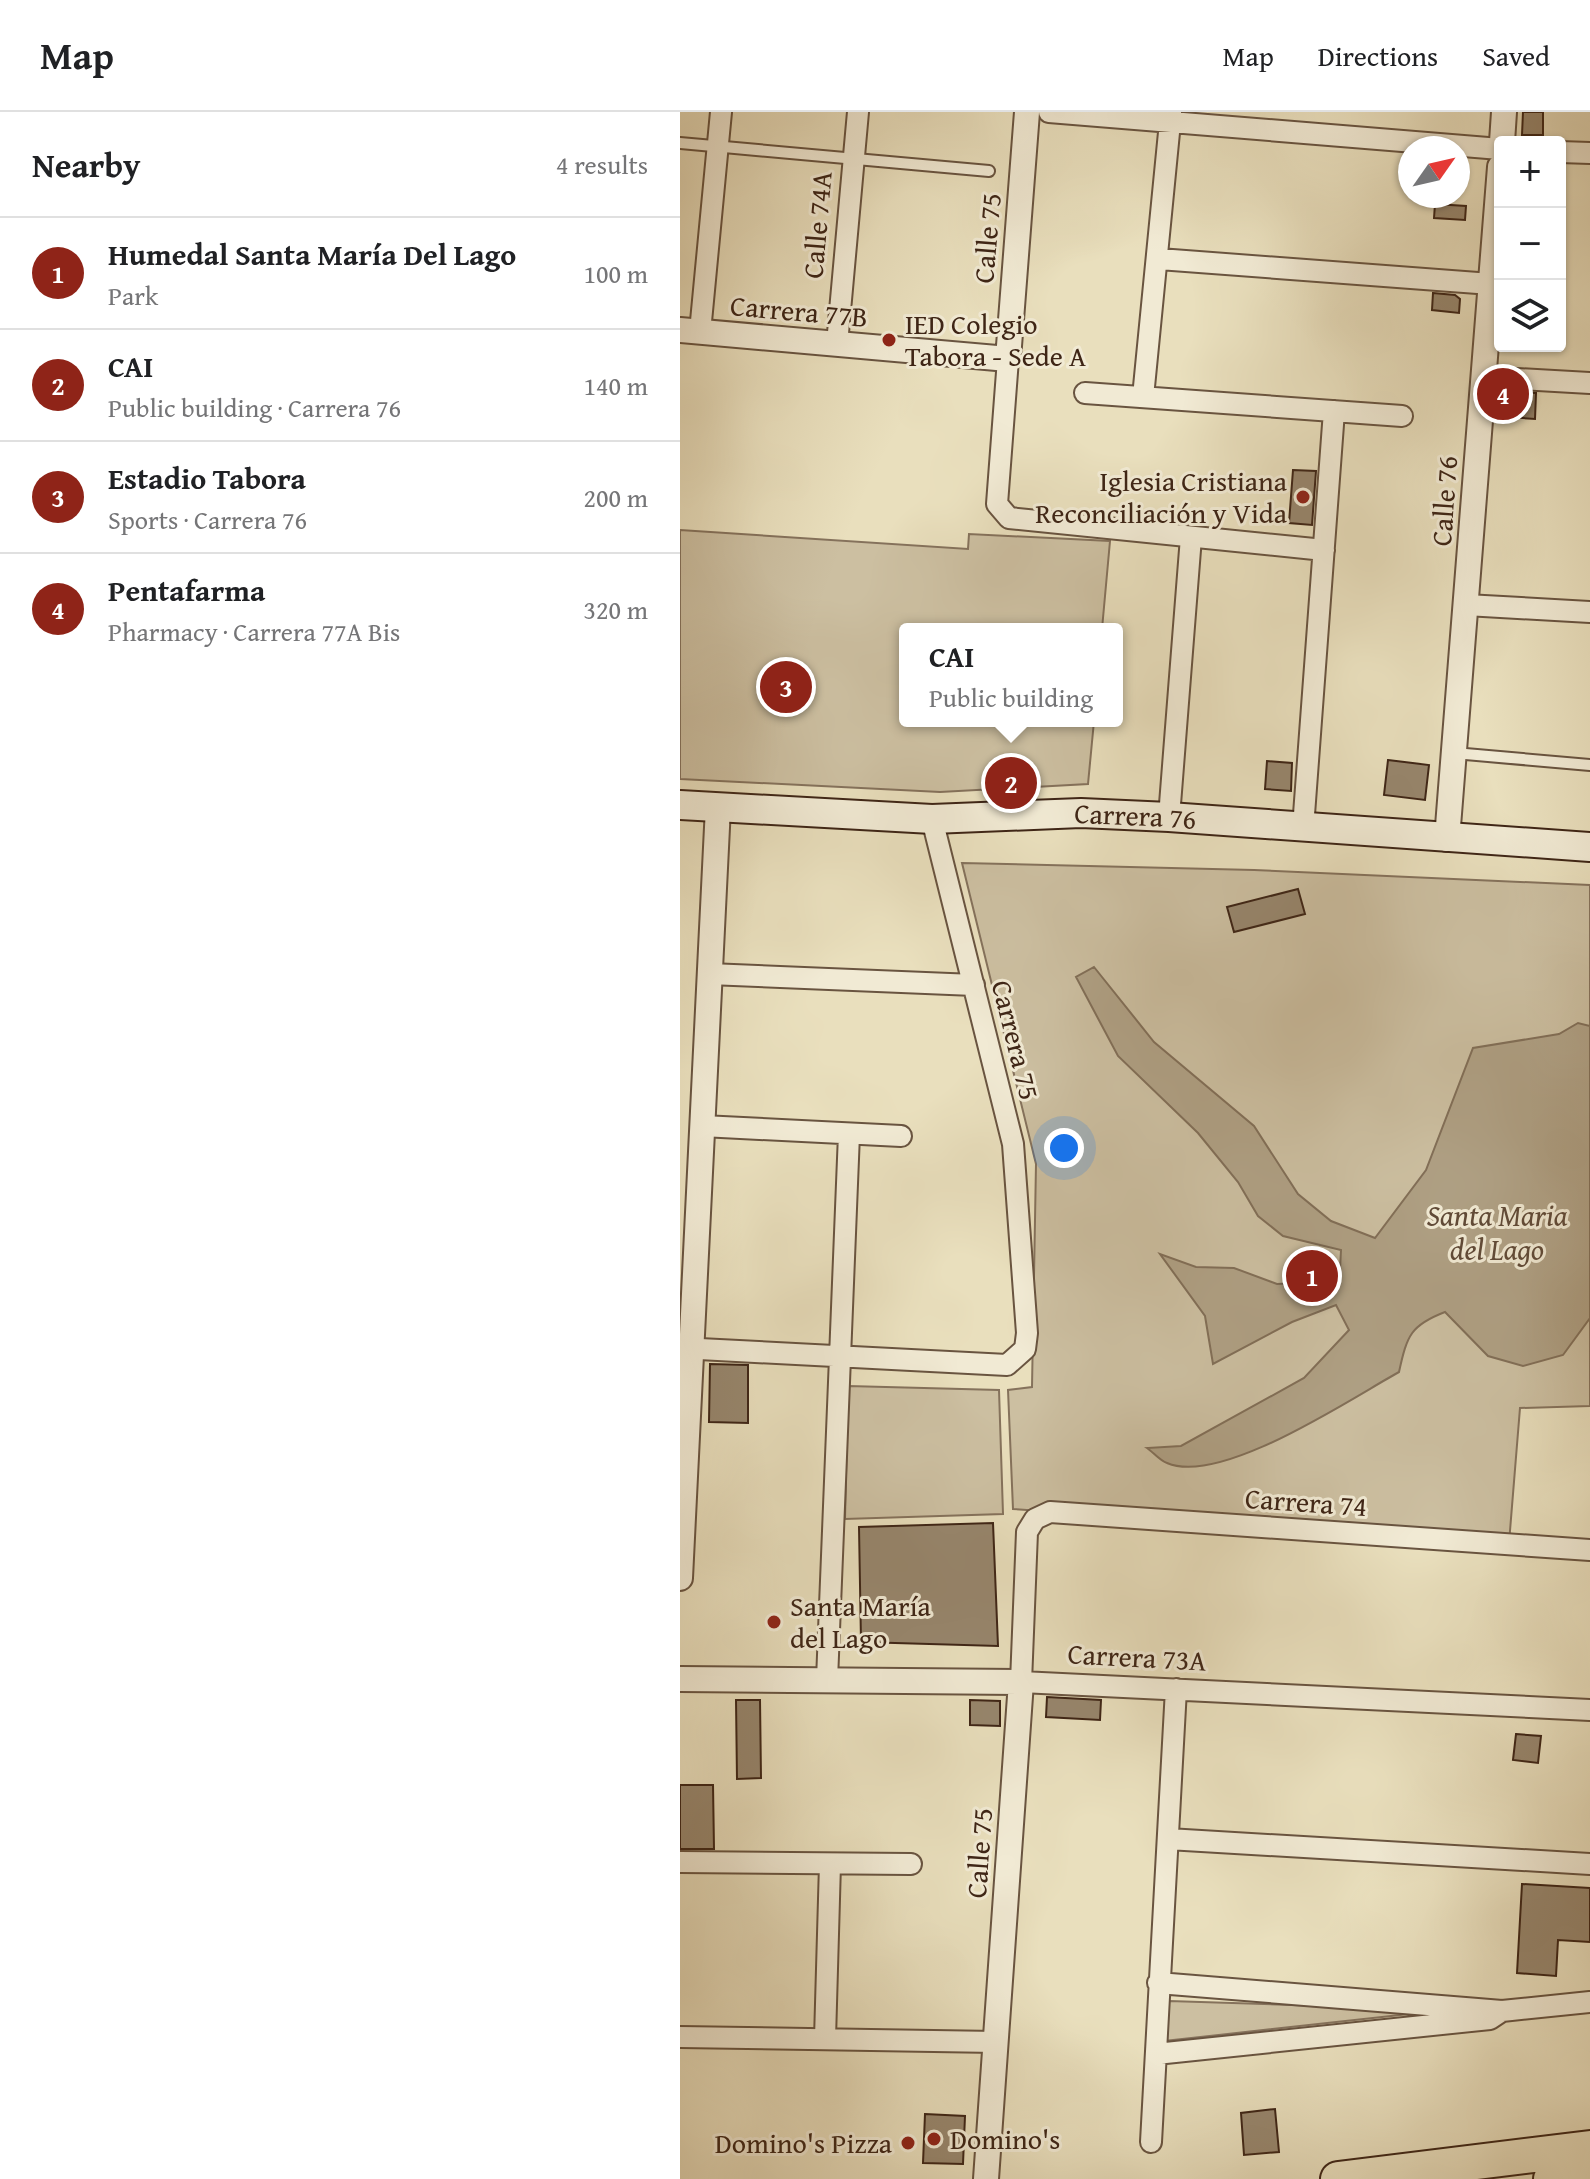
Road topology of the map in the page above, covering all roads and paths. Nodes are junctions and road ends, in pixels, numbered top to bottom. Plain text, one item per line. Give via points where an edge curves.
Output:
1 (721, 112) edge
2 (858, 112) edge
3 (1027, 112) edge
4 (1049, 112) edge
5 (1504, 112) edge
6 (1170, 118) edge
7 (1502, 136) edge
8 (680, 143) edge
9 (719, 147) junction
10 (1494, 148) edge
11 (1566, 152) edge
12 (1590, 153) edge
13 (853, 160) junction
14 (989, 171) dead end
15 (1497, 208) edge
16 (1159, 259) junction
17 (1491, 284) junction
18 (690, 331) edge
19 (837, 344) junction
20 (1008, 359) junction
21 (1483, 377) junction
22 (1590, 383) edge
23 (1085, 393) dead end
24 (1143, 397) junction
25 (1334, 411) junction
26 (1402, 416) dead end
27 (1191, 537) junction
28 (1324, 550) junction
29 (1466, 605) junction
30 (1590, 612) edge
31 (1454, 753) junction
32 (1590, 765) edge
33 (680, 805) edge
34 (718, 807) junction
35 (1169, 817) junction
36 (932, 819) junction
37 (1303, 828) junction
38 (1447, 839) junction
39 (1590, 847) edge
40 (709, 974) junction
41 (974, 985) junction
42 (702, 1126) junction
43 (849, 1134) junction
44 (901, 1136) dead end
45 (686, 1348) edge
46 (840, 1353) junction
47 (1027, 1532) joint
48 (1590, 1550) edge
49 (680, 1578) edge
50 (680, 1679) edge
51 (827, 1680) junction
52 (1021, 1682) junction
53 (1176, 1689) junction
54 (1590, 1710) edge
55 (1168, 1839) junction
56 (680, 1862) edge
57 (830, 1864) junction
58 (911, 1864) dead end
59 (1590, 1864) edge
60 (1158, 1983) junction
61 (1590, 2002) edge
62 (1502, 2011) junction
63 (680, 2037) edge
64 (825, 2039) junction
65 (996, 2042) junction
66 (1156, 2054) junction
67 (1151, 2142) dead end
68 (1590, 2148) edge
69 (1590, 2174) edge
70 (986, 2179) edge
71 (1338, 2179) edge
72 (1551, 2179) edge

1 - 9 street
2 - 13 street, Calle 74A
3 - 20 street, Calle 75
4 - 6 street
5 - 7 street
6 - 10 street
6 - 16 street
8 - 9 lane
9 - 13 lane
9 - 18 street
11 - 12 street
13 - 14 lane
13 - 19 street, Calle 74A
15 - 17 street, Calle 76
16 - 17 street
16 - 24 street
17 - 21 street, Calle 76
18 - 19 street, Carrera 77B
19 - 20 street, Carrera 77B
20 - 27 street, Calle 75 via 997,504 1001,512 1009,518
21 - 22 street
21 - 29 street, Calle 76
23 - 24 street
24 - 25 street
25 - 26 street
25 - 28 street
27 - 28 street
27 - 35 street
28 - 37 street
29 - 30 street
29 - 31 street, Calle 76
31 - 32 lane
31 - 38 street, Calle 76
33 - 34 main road, Carrera 76
34 - 36 main road, Carrera 76
34 - 40 street
35 - 36 main road, Carrera 76 via 1081,813
35 - 37 main road, Carrera 76
36 - 41 street, Carrera 75
37 - 38 main road, Carrera 76
38 - 39 main road, Carrera 76
40 - 41 street
40 - 42 street
41 - 46 street, Carrera 75 via 1013,1144 1025,1349 1007,1365
42 - 43 street
42 - 45 street
43 - 44 street
43 - 46 street
45 - 46 street
45 - 49 street
46 - 51 street
47 - 48 street, Carrera 74 via 1035,1519 1050,1512
47 - 52 street, Calle 75
50 - 51 street, Carrera 73A
51 - 52 street, Carrera 73A
52 - 53 street, Carrera 73A
52 - 65 street, Calle 75
53 - 54 street, Carrera 73A
53 - 55 street
55 - 59 street
55 - 60 street
56 - 57 street
57 - 58 street
57 - 64 street
60 - 62 street
60 - 66 street
61 - 62 street
62 - 66 street via 1490,2019
63 - 64 street
64 - 65 street
65 - 70 street, Calle 75
66 - 67 street
68 - 71 highway
69 - 72 highway

